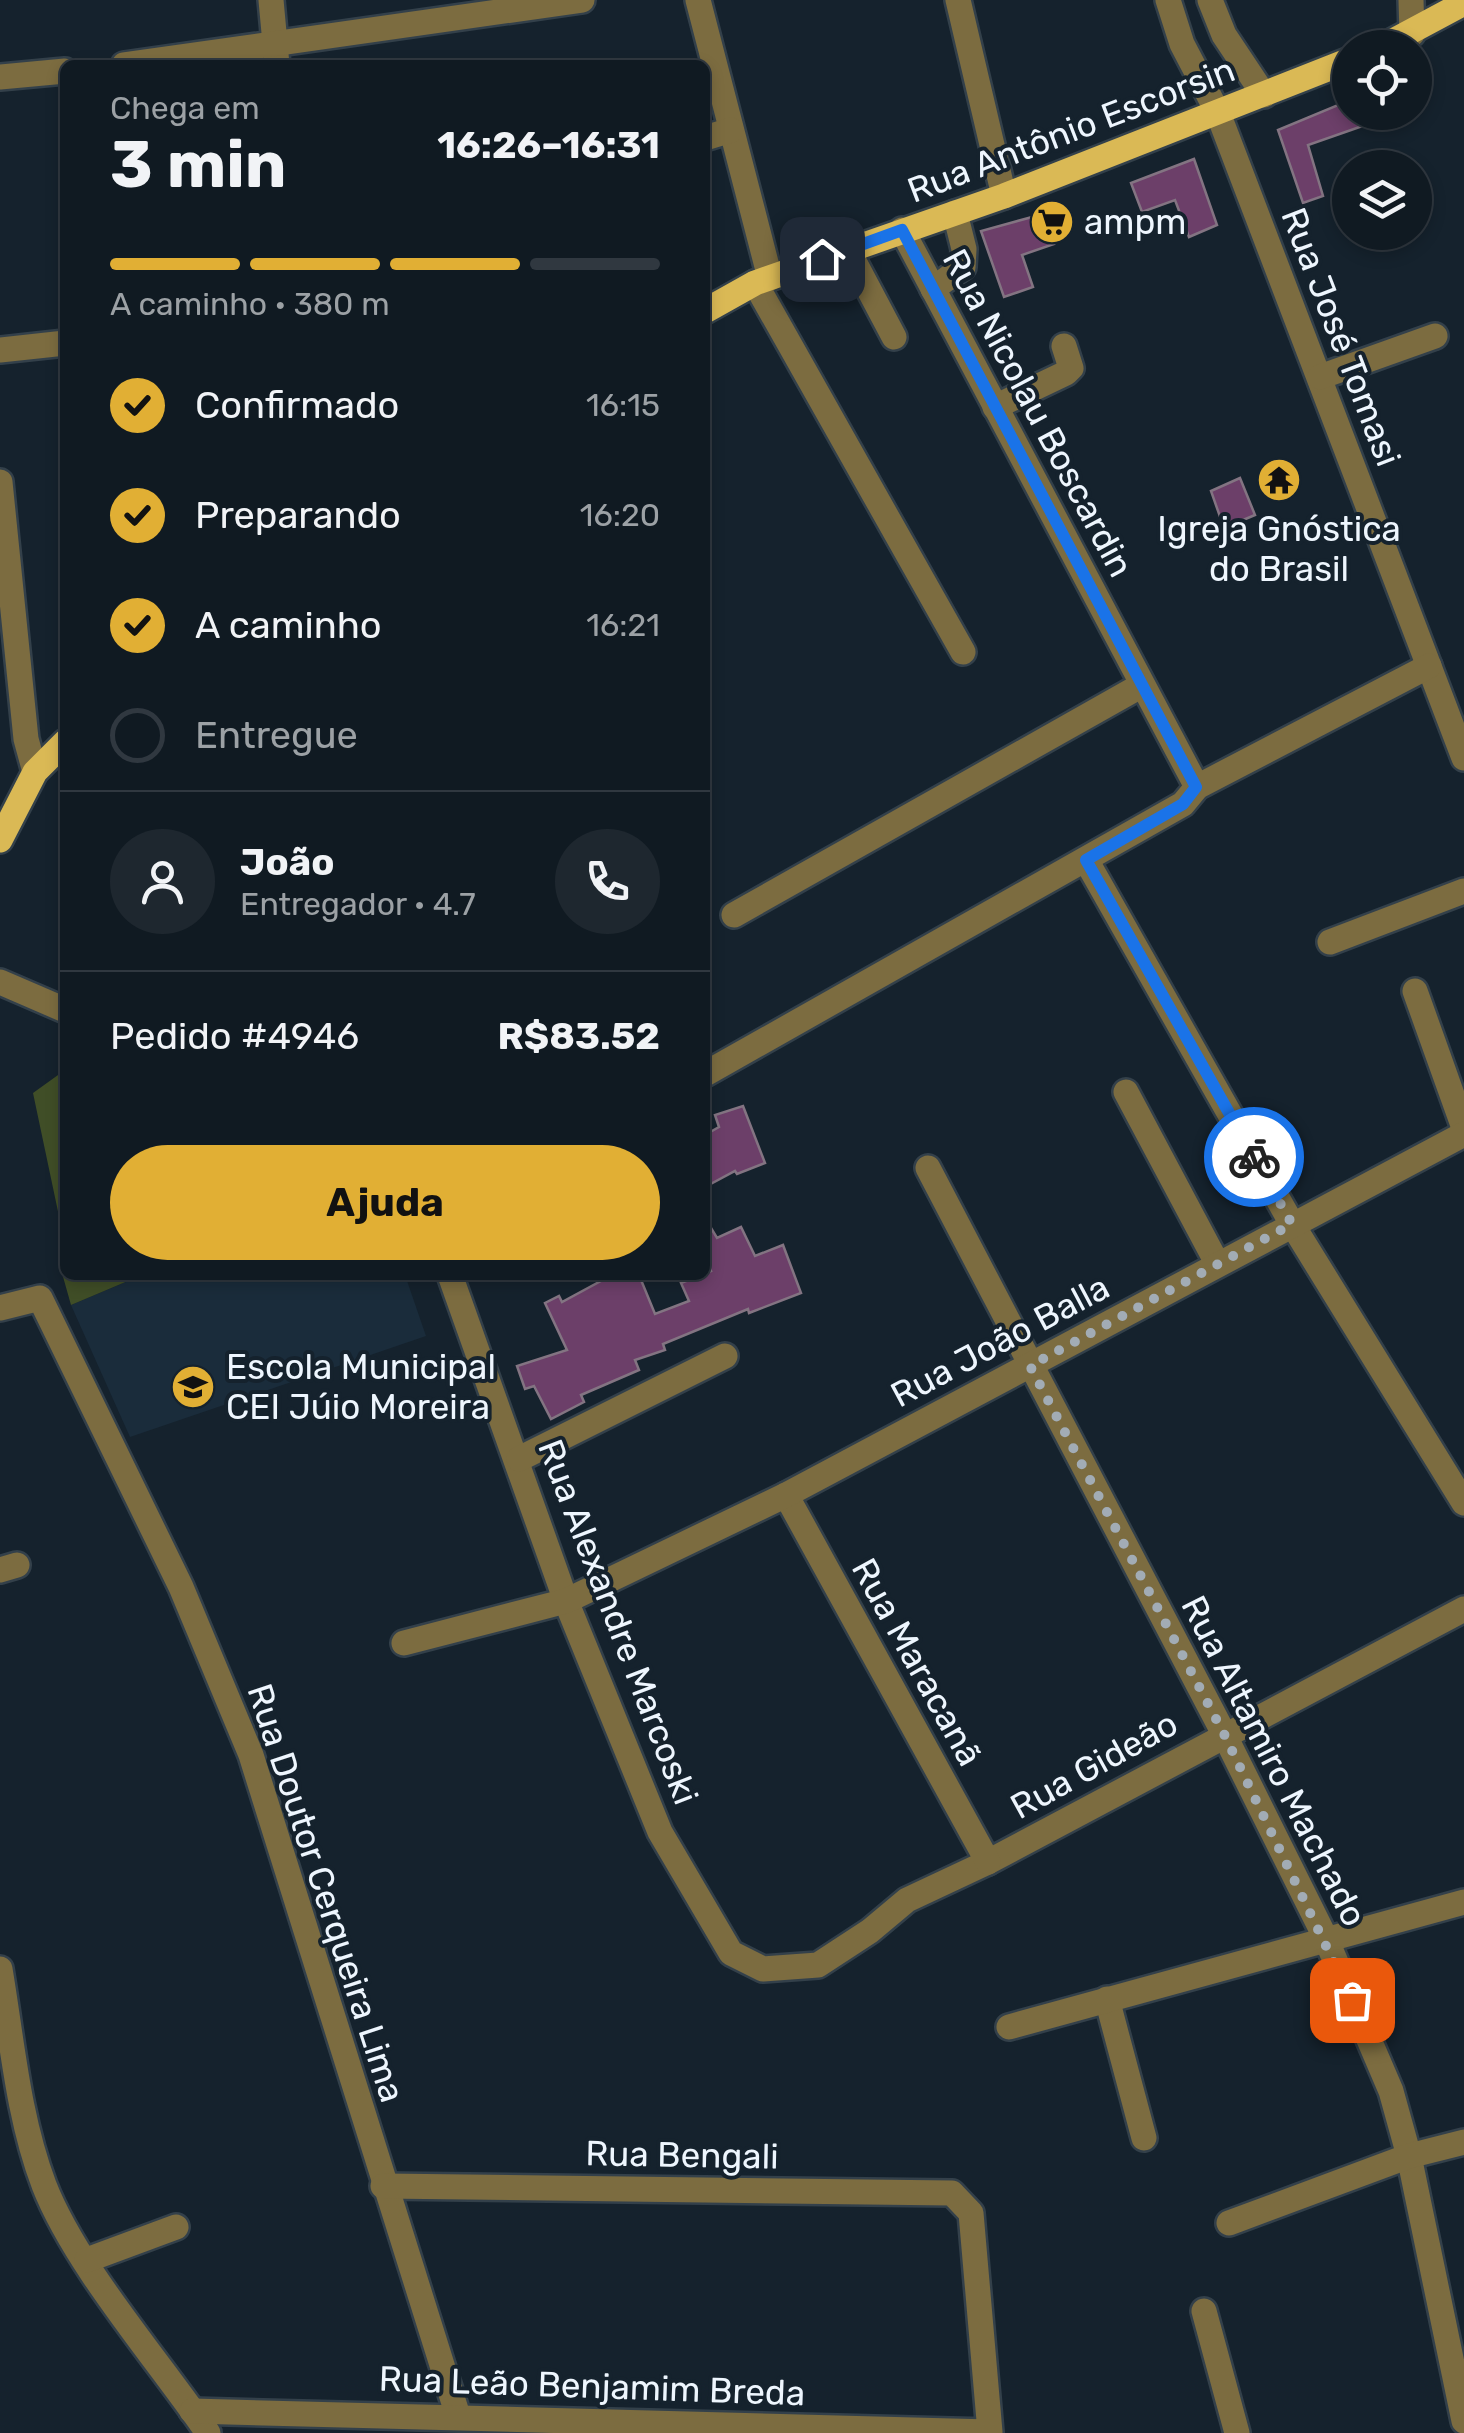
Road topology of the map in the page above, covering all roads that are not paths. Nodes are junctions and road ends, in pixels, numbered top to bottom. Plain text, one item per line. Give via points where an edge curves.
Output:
1 (271, 0) edge
2 (582, 0) edge
3 (698, 0) edge
4 (958, 0) edge
5 (1168, 0) edge
6 (1210, 0) edge
7 (1411, 0) edge
8 (1464, 3) edge
9 (1412, 30) edge
10 (1419, 30) edge
11 (276, 54) edge
12 (193, 60) edge
13 (1332, 67) edge
14 (60, 71) edge
15 (0, 77) edge
16 (1264, 94) junction
17 (1218, 113) junction
18 (731, 130) junction
19 (710, 136) edge
20 (1004, 196) junction
21 (955, 213) junction
22 (902, 230) junction
23 (848, 250) junction
24 (763, 281) junction
25 (932, 289) junction
26 (710, 308) edge
27 (1435, 336) dead end
28 (894, 337) dead end
29 (60, 344) edge
30 (1064, 346) dead end
31 (0, 350) edge
32 (1320, 377) junction
33 (995, 406) junction
34 (0, 482) edge
35 (963, 652) dead end
36 (1429, 666) junction
37 (1142, 685) junction
38 (60, 747) edge
39 (1464, 758) edge
40 (35, 772) junction
41 (1196, 787) junction
42 (0, 840) edge
43 (1086, 860) junction
44 (1464, 891) edge
45 (734, 915) dead end
46 (1330, 942) dead end
47 (0, 982) edge
48 (1415, 991) dead end
49 (60, 1008) edge
50 (710, 1071) edge
51 (1126, 1092) dead end
52 (1464, 1131) edge
53 (928, 1168) dead end
54 (1292, 1224) junction
55 (1217, 1263) junction
56 (452, 1280) edge
57 (0, 1308) edge
58 (726, 1356) dead end
59 (1030, 1366) junction
60 (519, 1459) junction
61 (786, 1495) junction
62 (1464, 1502) edge
63 (566, 1601) junction
64 (1464, 1609) edge
65 (404, 1643) dead end
66 (1224, 1734) junction
67 (988, 1862) junction
68 (1464, 1902) edge
69 (1326, 1940) junction
70 (818, 1964) joint
71 (0, 1969) edge
72 (1107, 2000) junction
73 (1008, 2026) dead end
74 (26, 2122) junction
75 (0, 2128) edge
76 (1144, 2138) dead end
77 (1464, 2142) edge
78 (1409, 2156) junction
79 (382, 2186) junction
80 (1229, 2223) dead end
81 (176, 2227) dead end
82 (87, 2260) junction
83 (1204, 2311) dead end
84 (458, 2416) junction
85 (1464, 2422) edge
86 (199, 2426) edge
87 (990, 2432) edge
88 (1236, 2433) edge

1 - 11 street
2 - 11 street
3 - 18 street
4 - 20 street
5 - 17 street, Rua José Tomasi via 1182,44
6 - 16 street via 1224,35
7 - 9 street
8 - 10 main road
11 - 12 street
13 - 16 main road, Rua Antônio Escorsin
14 - 15 street
16 - 17 main road, Rua Antônio Escorsin
17 - 20 main road, Rua Antônio Escorsin
17 - 32 street, Rua José Tomasi
18 - 19 street
18 - 24 street
20 - 21 main road, Rua Antônio Escorsin
21 - 22 main road, Rua Antônio Escorsin
21 - 25 street via 962,267
22 - 23 main road, Rua Antônio Escorsin
22 - 25 street, Rua Nicolau Boscardin
23 - 24 main road, Rua Antônio Escorsin
23 - 28 street
24 - 26 main road, Rua Antônio Escorsin
24 - 35 street
25 - 33 street, Rua Nicolau Boscardin
27 - 32 street
29 - 31 street
30 - 33 street via 1066,374
32 - 36 street, Rua José Tomasi
33 - 37 street, Rua Nicolau Boscardin
34 - 40 street
36 - 39 street, Rua José Tomasi
36 - 41 street
37 - 41 street, Rua Nicolau Boscardin
37 - 45 street
38 - 40 main road
40 - 42 main road
41 - 43 street via 1183,804
43 - 50 street
43 - 54 street
44 - 46 street
47 - 49 street
48 - 52 street
51 - 55 street
52 - 54 street, Rua João Balla
53 - 59 street, Rua Altamiro Machado
54 - 55 street, Rua João Balla
54 - 62 street
55 - 59 street, Rua João Balla
56 - 60 street, Rua Alexandre Marcoski
57 - 79 street, Rua Doutor Cerqueira Lima via 40,1298 181,1586 251,1755
58 - 60 street
59 - 61 street, Rua João Balla
59 - 66 street, Rua Altamiro Machado
60 - 63 street, Rua Alexandre Marcoski
61 - 63 street, Rua João Balla
61 - 67 street, Rua Maracanã
63 - 65 street, Rua João Balla
63 - 70 street, Rua Alexandre Marcoski via 660,1832 730,1953 762,1969
64 - 66 street, Rua Gideão
66 - 67 street, Rua Gideão
66 - 69 street, Rua Altamiro Machado
67 - 70 street, Rua Gideão via 906,1900
68 - 69 street
69 - 72 street
69 - 78 street, Rua Altamiro Machado via 1391,2091
71 - 74 street
72 - 73 street
72 - 76 street
74 - 75 street
74 - 82 street via 45,2186
77 - 78 street
78 - 80 street
78 - 85 street, Rua Altamiro Machado
79 - 84 street, Rua Doutor Cerqueira Lima
79 - 87 street, Rua Bengali via 952,2193 971,2213
81 - 82 street
82 - 86 street
83 - 88 street
84 - 86 street, Rua Leão Benjamim Breda
84 - 87 street, Rua Leão Benjamim Breda

